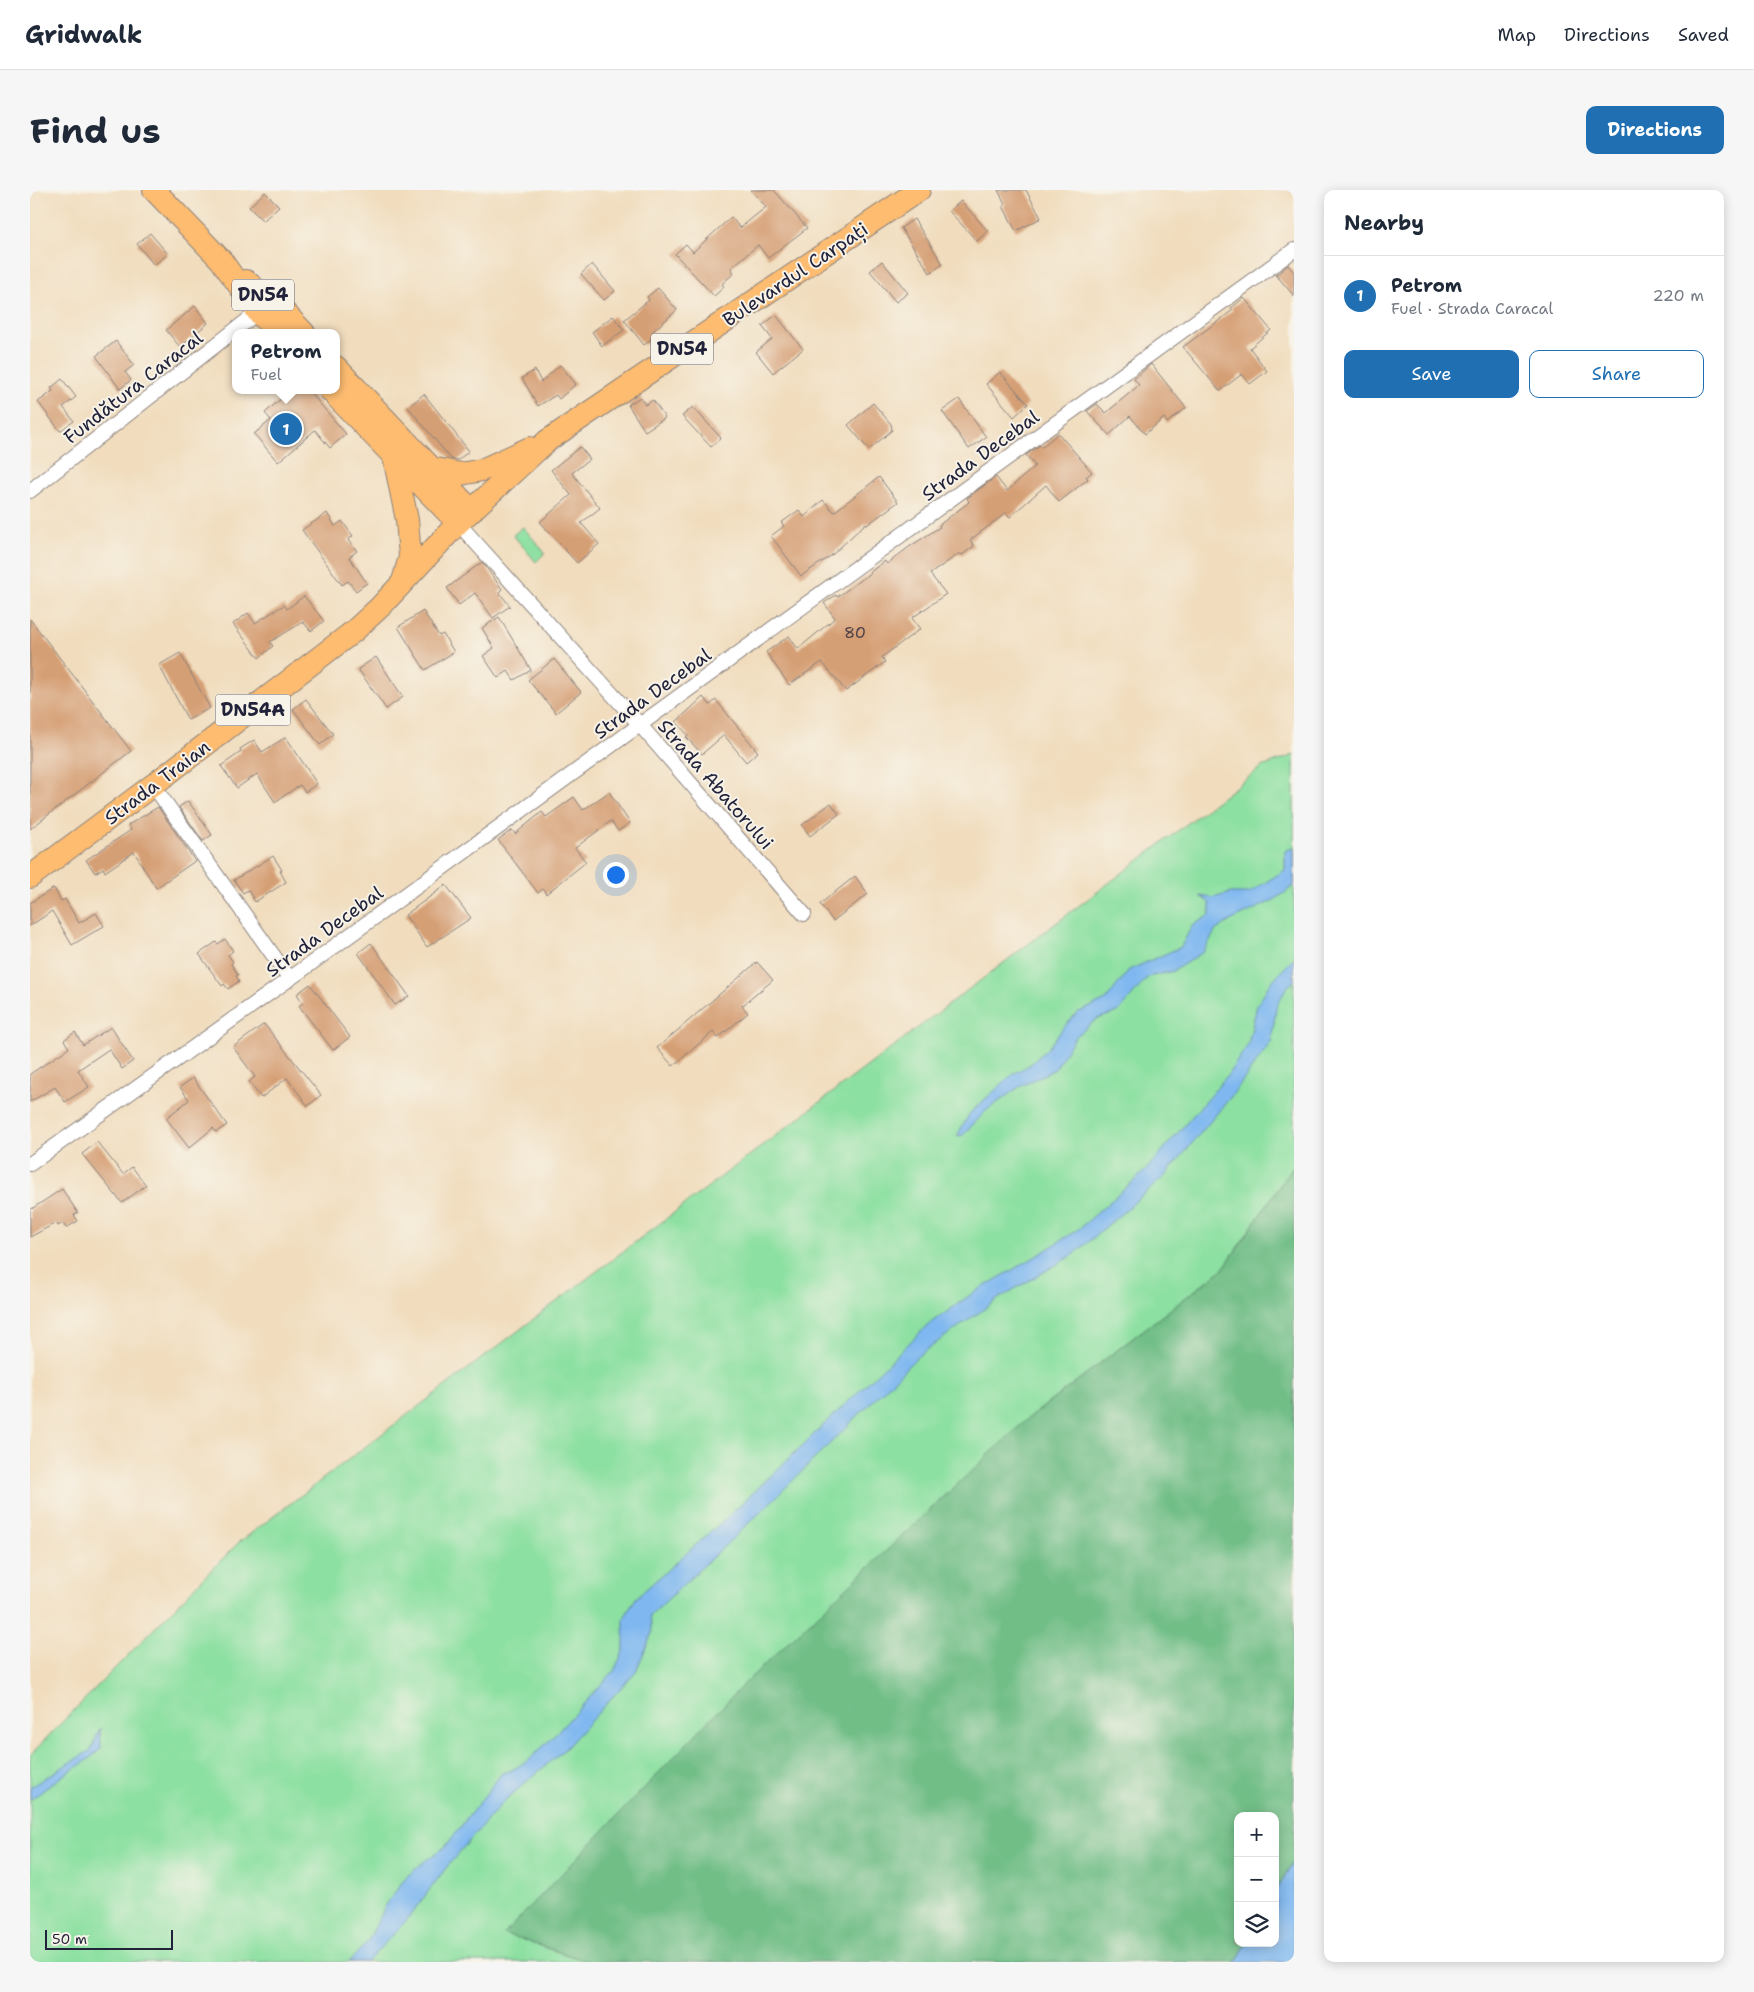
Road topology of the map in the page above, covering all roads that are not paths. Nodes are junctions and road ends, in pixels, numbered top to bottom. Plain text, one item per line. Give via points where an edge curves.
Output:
1 (154, 190) edge
2 (919, 190) edge
3 (1294, 250) edge
4 (221, 260) junction
5 (258, 312) junction
6 (236, 329) edge
7 (273, 329) edge
8 (300, 329) edge
9 (232, 332) edge
10 (340, 371) edge
11 (334, 394) edge
12 (547, 441) junction
13 (394, 457) junction
14 (431, 468) junction
15 (30, 491) edge
16 (465, 517) junction
17 (403, 583) junction
18 (640, 726) junction
19 (153, 785) junction
20 (30, 877) edge
21 (804, 914) dead end
22 (290, 979) junction
23 (30, 1164) edge

1 - 4 main road, DN54
2 - 12 main road, Bulevardul Carpați / DN54
3 - 18 street, Strada Decebal
4 - 5 main road, DN54
4 - 8 main road, DN54
5 - 6 street, Fundătura Caracal
5 - 7 main road, DN54
9 - 15 street, Fundătura Caracal
10 - 14 main road
11 - 13 main road
12 - 14 main road via 482,470 461,474
12 - 16 main road, Bulevardul Carpați / DN54
13 - 16 main road
13 - 17 main road via 407,520 410,558
14 - 16 main road
16 - 17 main road, Strada Traian / DN54A
16 - 18 street, Strada Abatorului
17 - 19 main road, Strada Traian / DN54A via 324,655
18 - 21 street, Strada Abatorului
18 - 22 street, Strada Decebal
19 - 20 main road, Strada Traian / DN54A
19 - 22 street
22 - 23 street, Strada Decebal

